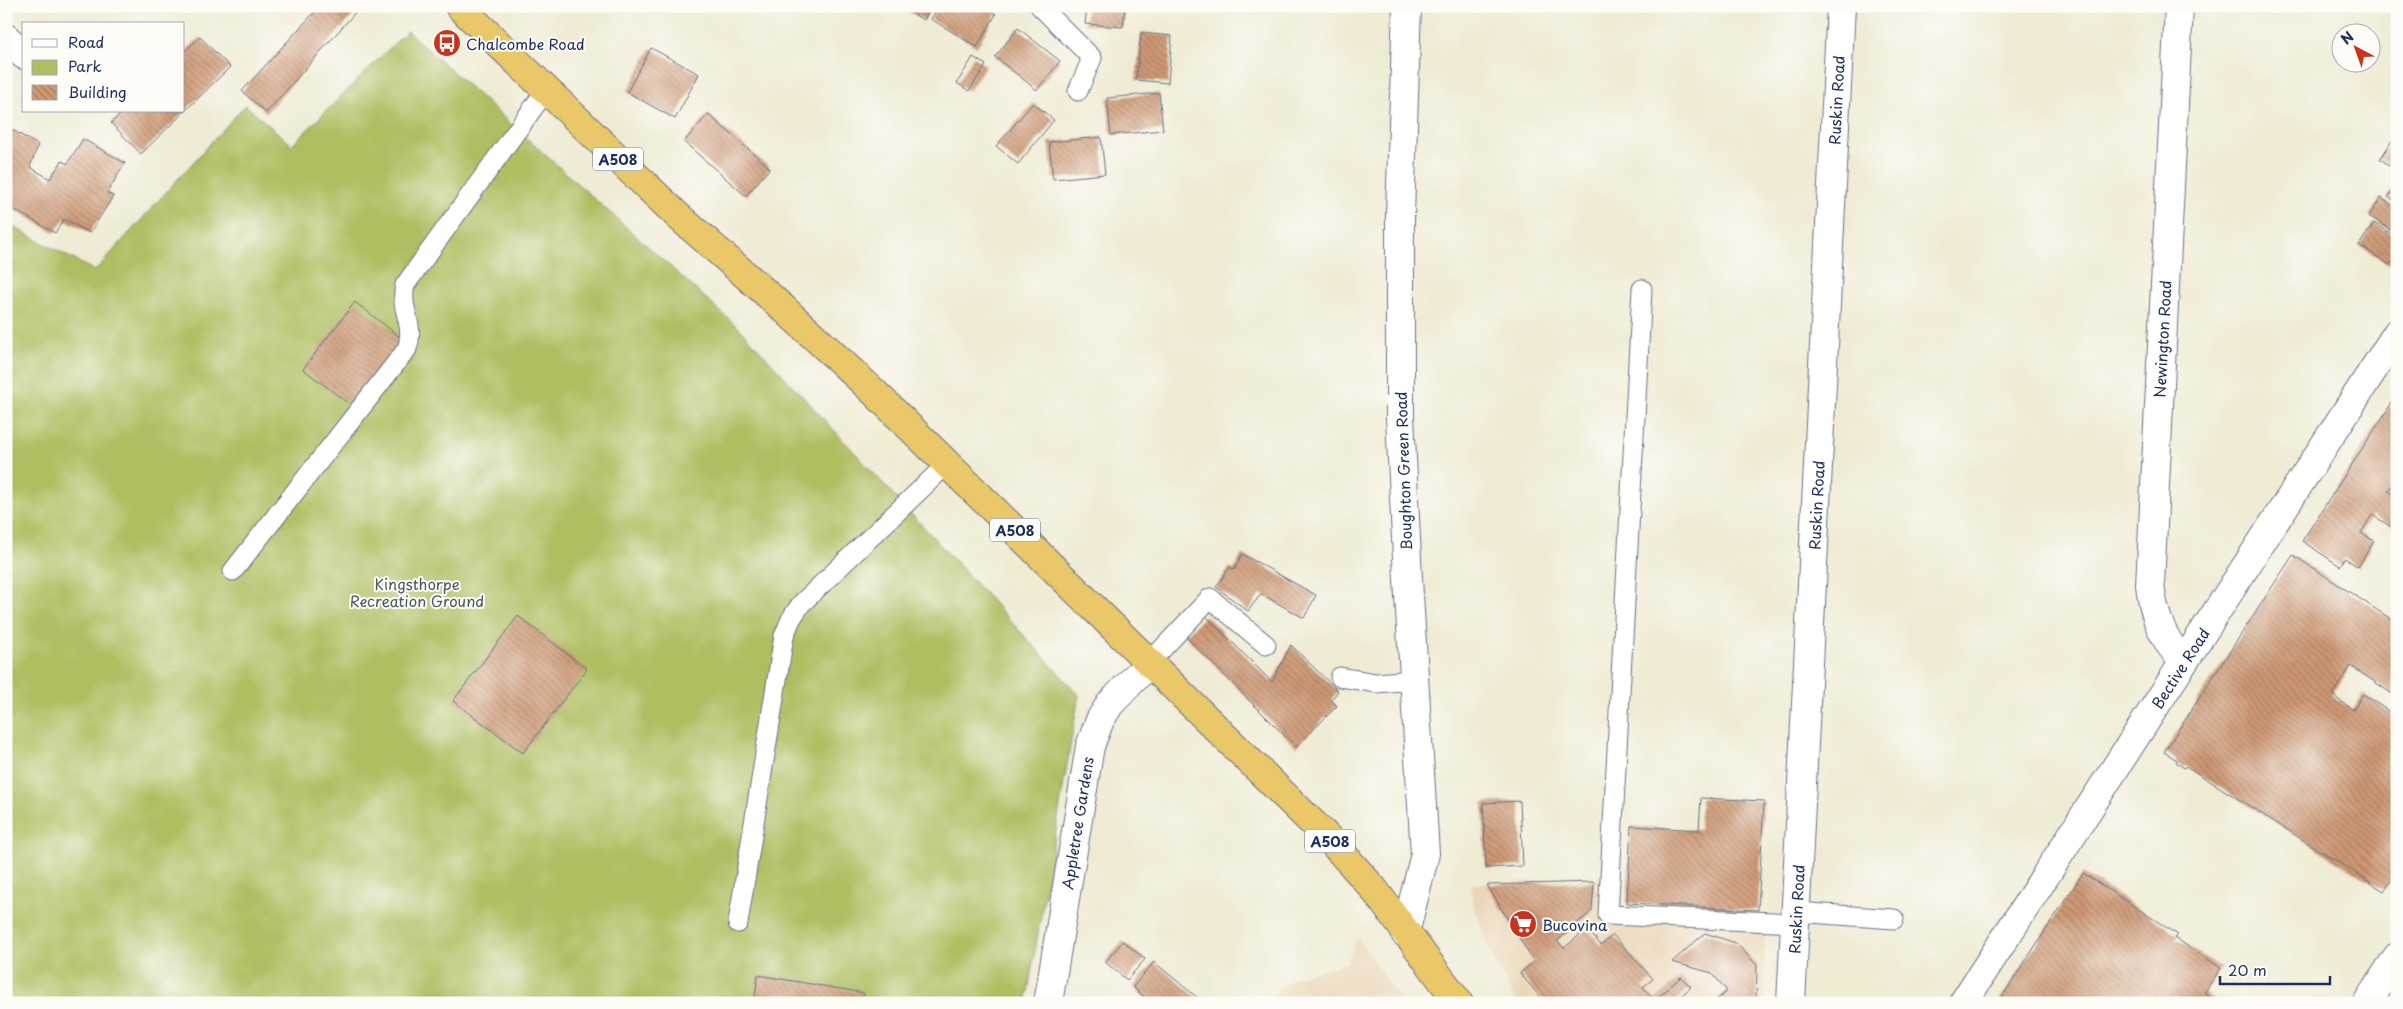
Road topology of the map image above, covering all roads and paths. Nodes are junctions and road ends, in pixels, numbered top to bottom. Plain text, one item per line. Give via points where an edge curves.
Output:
1 (459, 6) edge
2 (1040, 6) edge
3 (1407, 6) edge
4 (1841, 6) edge
5 (2179, 6) edge
6 (6, 38) edge
7 (22, 53) edge
8 (547, 89) junction
9 (1078, 91) dead end
10 (1642, 288) dead end
11 (2397, 333) edge
12 (948, 463) junction
13 (234, 571) dead end
14 (1266, 646) dead end
15 (2184, 662) junction
16 (1149, 663) junction
17 (1340, 677) dead end
18 (1414, 680) junction
19 (1796, 917) junction
20 (1894, 919) dead end
21 (738, 923) dead end
22 (1405, 933) junction
23 (2397, 957) edge
24 (1048, 1003) edge
25 (1459, 1003) edge
26 (1791, 1003) edge
27 (1963, 1003) edge
28 (2367, 1003) edge

1 - 8 highway, A508
2 - 9 lane via 1092,58
3 - 18 street, Boughton Green Road via 1399,353
4 - 19 street, Ruskin Road
5 - 15 street, Newington Road via 2150,585 2162,632
6 - 7 street
8 - 12 highway, A508 via 678,216 824,344
8 - 13 lane via 405,284 403,303 411,337 407,349
10 - 19 lane via 1608,915
11 - 15 street, Bective Road
12 - 16 highway, A508
12 - 21 lane via 801,604 791,619 784,636
14 - 16 lane via 1210,598
15 - 27 street, Bective Road
16 - 22 highway, A508 via 1346,857
16 - 24 street, Appletree Gardens via 1110,704 1090,746
17 - 18 lane via 1376,682
18 - 22 street, Boughton Green Road via 1425,854
19 - 20 lane
19 - 26 street, Ruskin Road
22 - 25 highway, A508
23 - 28 street

